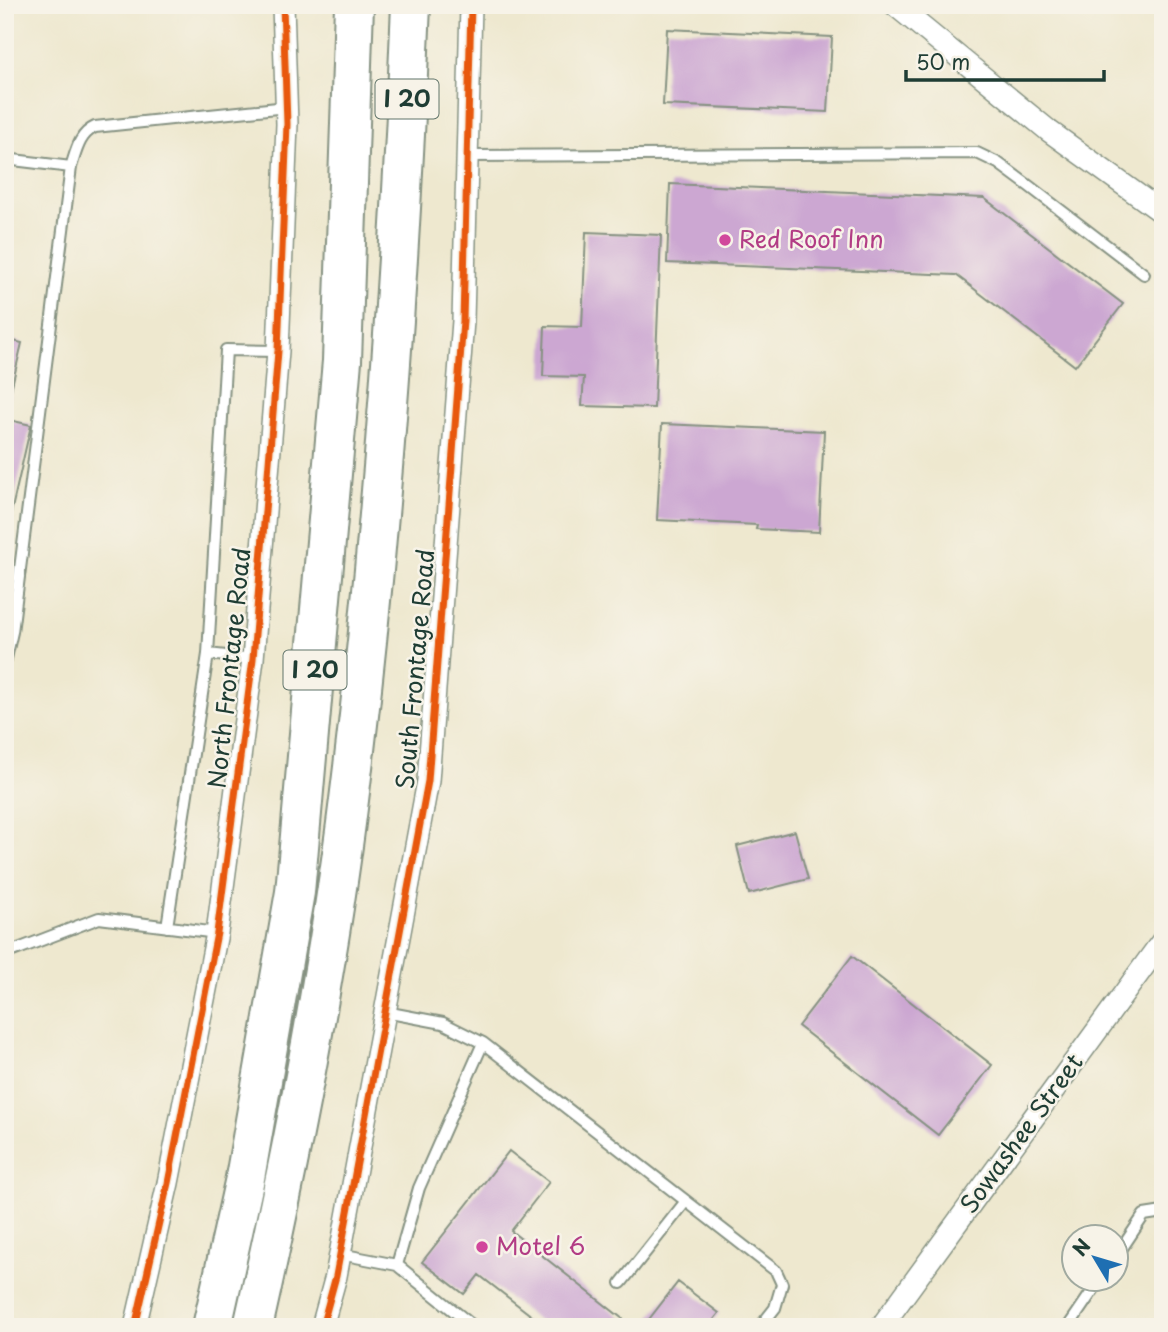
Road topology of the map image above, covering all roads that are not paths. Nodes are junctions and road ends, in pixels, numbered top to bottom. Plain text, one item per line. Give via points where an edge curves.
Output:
1 (283, 5) edge
2 (348, 5) edge
3 (354, 5) edge
4 (411, 5) edge
5 (471, 5) edge
6 (895, 5) edge
7 (353, 48) junction
8 (287, 107) junction
9 (467, 156) junction
10 (5, 159) edge
11 (71, 167) junction
12 (1163, 214) edge
13 (1144, 274) dead end
14 (278, 351) junction
15 (208, 654) junction
16 (253, 659) junction
17 (5, 663) edge
18 (167, 927) junction
19 (216, 933) junction
20 (1163, 940) edge
21 (5, 954) edge
22 (385, 1012) junction
23 (483, 1043) junction
24 (686, 1201) junction
25 (1163, 1212) edge
26 (1130, 1234) edge
27 (340, 1254) junction
28 (397, 1265) junction
29 (621, 1283) dead end
30 (1090, 1294) edge
31 (135, 1327) edge
32 (212, 1327) edge
33 (253, 1327) edge
34 (323, 1327) edge
35 (474, 1327) edge
36 (760, 1327) edge
37 (881, 1327) edge
38 (1068, 1327) edge

1 - 8 street, North Frontage Road
2 - 7 highway
3 - 7 highway, I 20
4 - 33 highway, I 20 via 389,386 371,608 348,803 285,1184
5 - 9 street, South Frontage Road
6 - 12 street via 1049,131
7 - 32 highway, I 20 via 342,361 295,892 245,1178
8 - 11 lane via 94,127 86,131
8 - 14 street, North Frontage Road
9 - 13 lane via 977,153 1009,171
9 - 22 street, South Frontage Road via 463,321 428,781
10 - 11 lane
11 - 17 lane
14 - 15 lane via 226,350
14 - 16 street, North Frontage Road
15 - 16 lane
15 - 18 lane
16 - 19 street, North Frontage Road
18 - 19 lane
18 - 21 lane via 99,918
19 - 31 street, North Frontage Road
20 - 37 street, Sowashee Street
22 - 23 lane via 443,1023
22 - 27 street, South Frontage Road
23 - 24 lane
23 - 28 lane via 419,1188
24 - 29 lane
24 - 36 lane via 776,1271 782,1284 775,1308
25 - 26 lane via 1144,1214
27 - 28 lane
27 - 34 street, South Frontage Road
28 - 35 lane
30 - 38 lane

